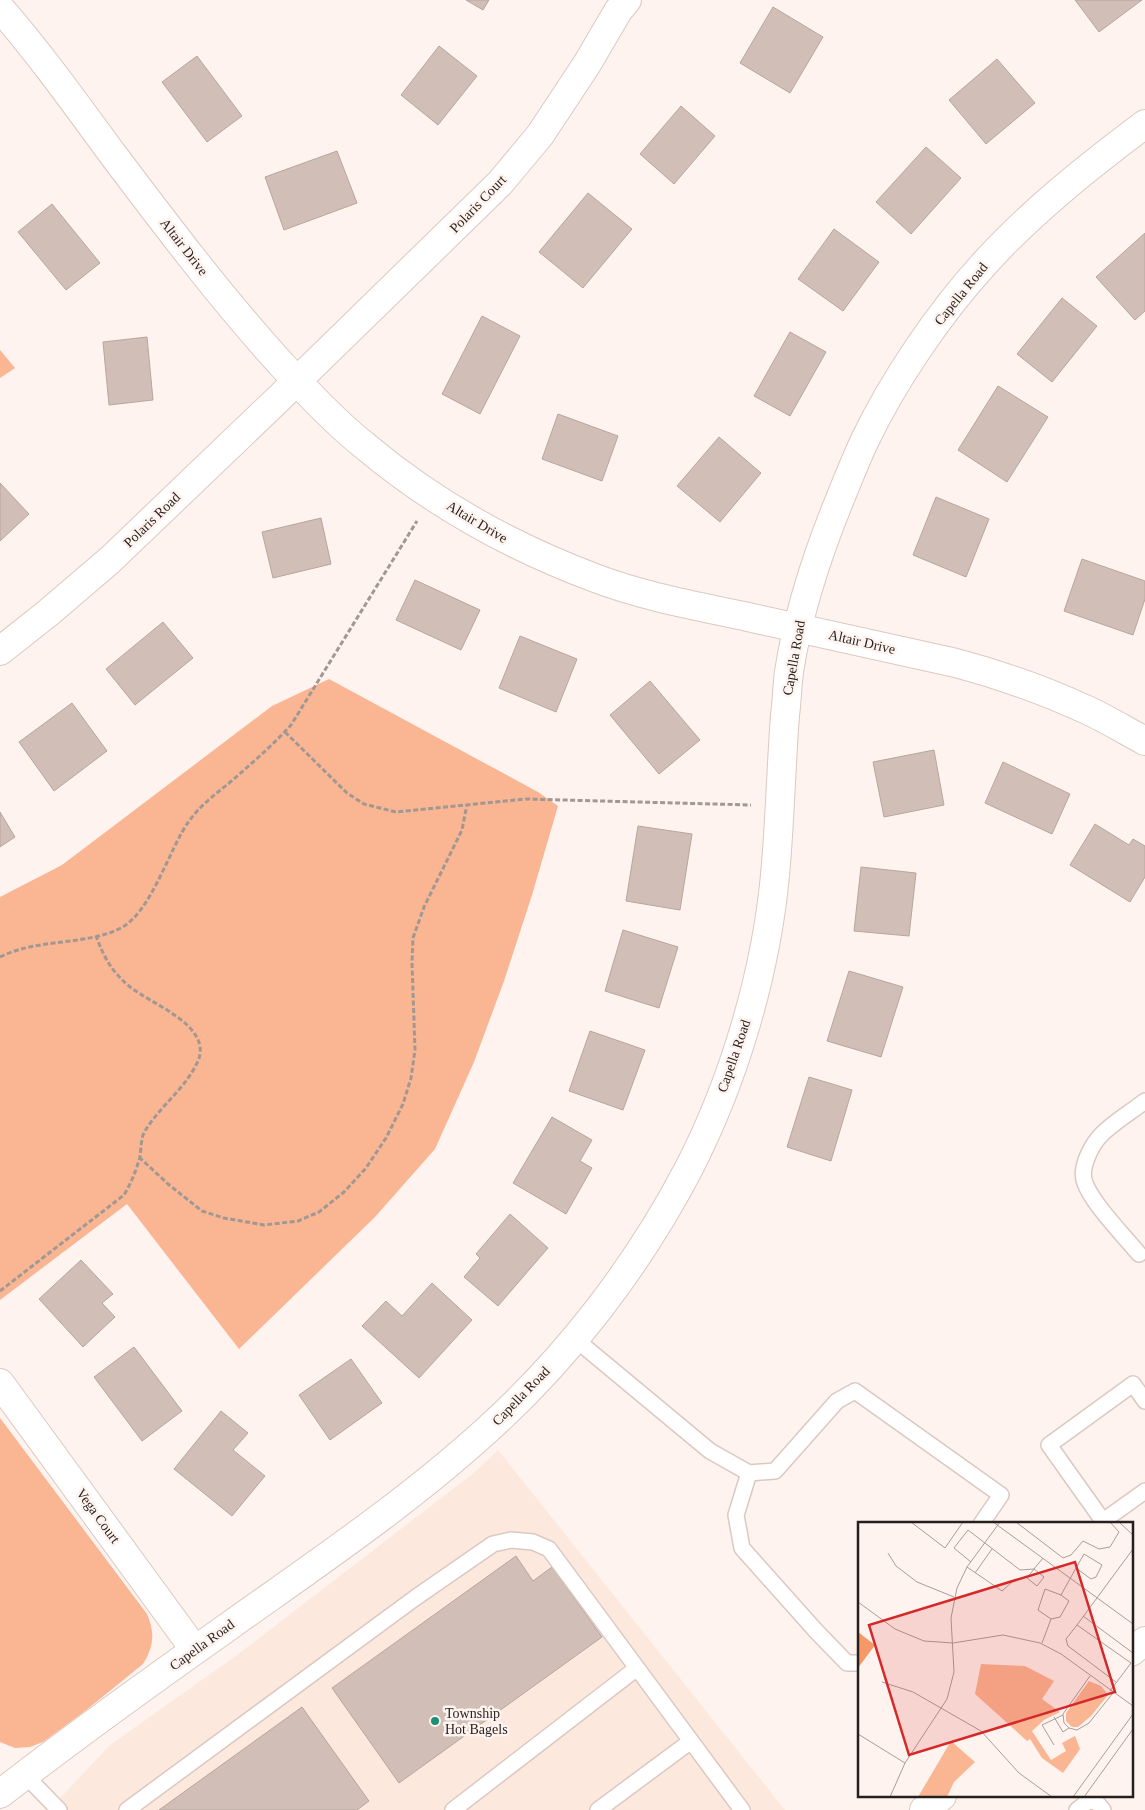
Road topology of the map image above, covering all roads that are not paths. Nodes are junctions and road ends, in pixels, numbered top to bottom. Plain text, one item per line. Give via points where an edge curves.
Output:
1 (626, 0) edge
2 (0, 8) edge
3 (1145, 124) edge
4 (297, 381) junction
5 (798, 628) junction
6 (0, 651) edge
7 (1145, 741) edge
8 (1145, 1102) edge
9 (1139, 1254) dead end
10 (574, 1338) junction
11 (0, 1383) edge
12 (1145, 1401) edge
13 (748, 1473) junction
14 (1145, 1491) edge
15 (982, 1522) edge
16 (1145, 1641) edge
17 (195, 1650) junction
18 (1132, 1651) edge
19 (858, 1663) edge
20 (637, 1668) junction
21 (691, 1740) junction
22 (7, 1786) edge
23 (939, 1798) edge
24 (1091, 1798) edge
25 (1093, 1798) edge
26 (59, 1810) edge
27 (127, 1810) edge
28 (452, 1810) edge
29 (598, 1810) edge
30 (742, 1810) edge
31 (924, 1810) edge
32 (1077, 1810) edge
33 (1104, 1810) edge

1 - 4 street, Polaris Court via 540,135 500,183
2 - 4 street, Altair Drive via 51,70 242,322
3 - 5 street, Capella Road via 1052,197 985,262 907,367 865,439 849,477 811,573
4 - 5 street, Altair Drive via 331,416 395,470 522,548 598,579 666,599
4 - 6 street, Polaris Road via 110,560
5 - 7 street, Altair Drive via 999,675 1089,711
5 - 10 street, Capella Road via 789,673 776,872 768,938 755,994 713,1116 688,1169 623,1276
8 - 9 lane via 1102,1134 1091,1148 1084,1169 1084,1182 1095,1201
10 - 13 lane via 710,1451
10 - 17 street, Capella Road via 490,1427 440,1471
11 - 17 street, Vega Court
12 - 14 lane via 1133,1384 1049,1445 1103,1521
13 - 15 lane via 775,1471 837,1401 855,1391 1001,1495
13 - 19 lane via 736,1515 742,1548 847,1663
16 - 18 street
17 - 22 street, Capella Road
20 - 21 lane
20 - 27 lane via 549,1549 533,1542 511,1540 493,1544
20 - 28 lane
21 - 29 lane
21 - 30 lane
22 - 26 lane
23 - 31 street
24 - 32 lane
25 - 33 lane

